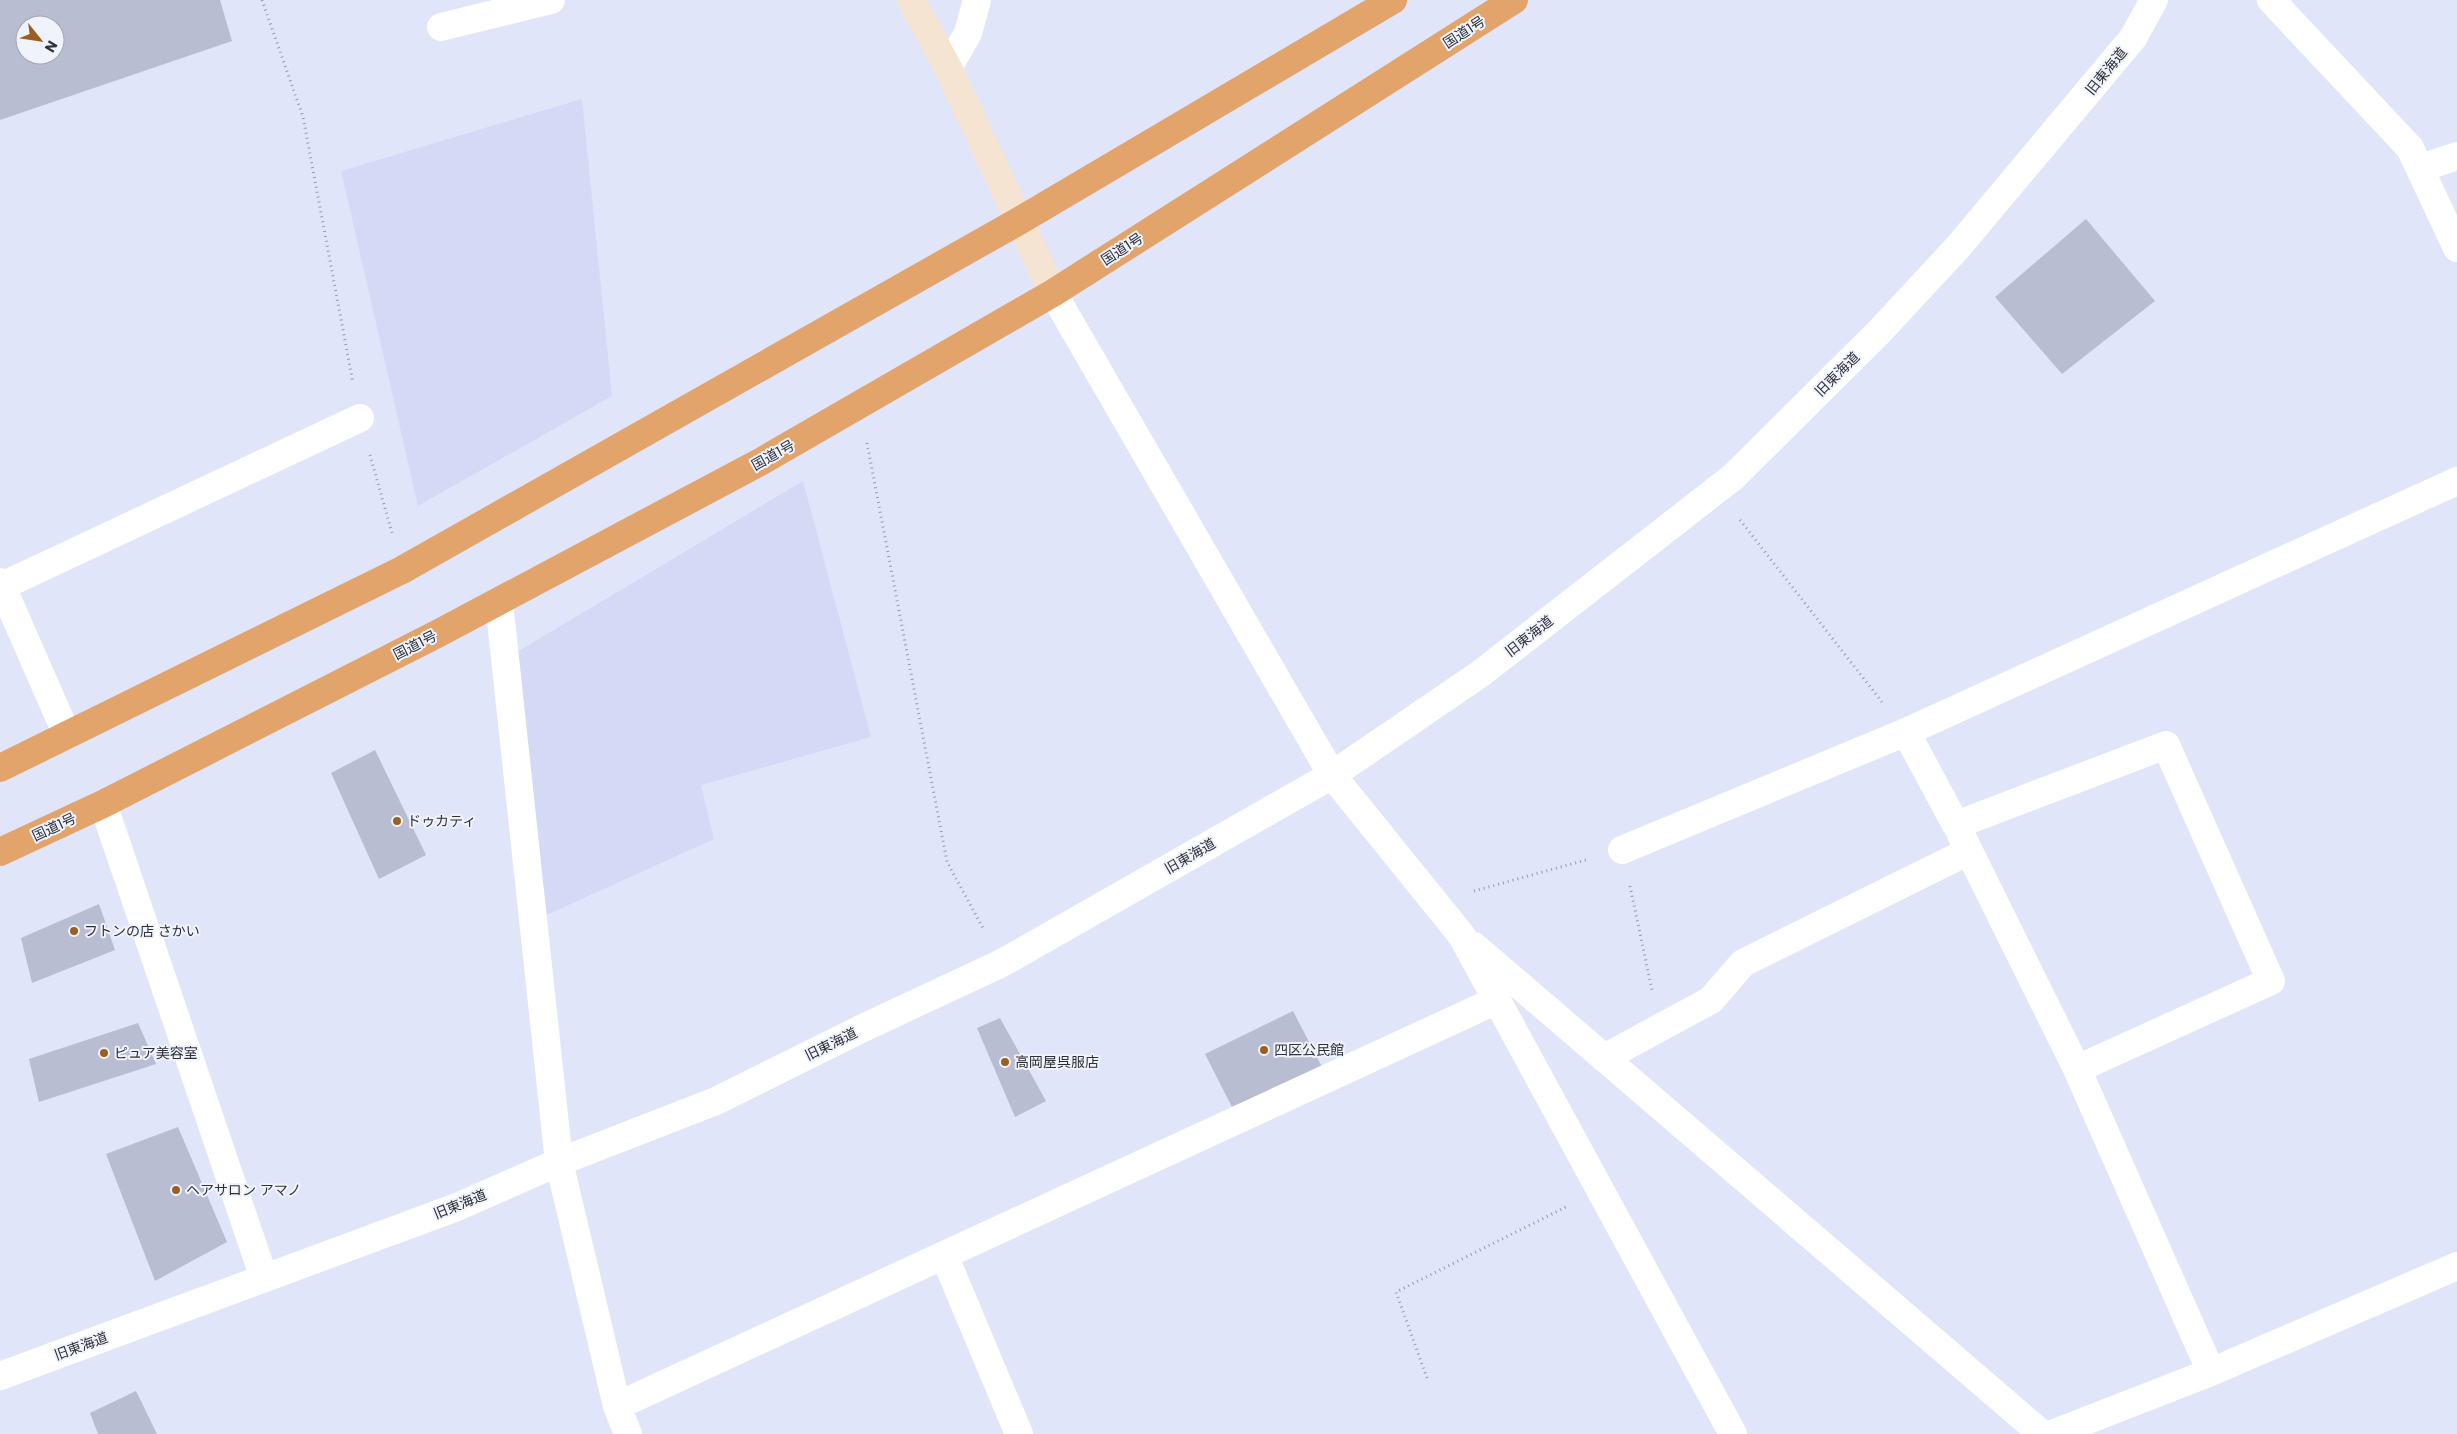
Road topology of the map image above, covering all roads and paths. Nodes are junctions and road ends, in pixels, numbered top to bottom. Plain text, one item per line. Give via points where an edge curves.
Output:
1 (262, 0) edge
2 (551, 0) edge
3 (911, 0) edge
4 (977, 0) edge
5 (1392, 0) edge
6 (1514, 0) edge
7 (2154, 0) edge
8 (2271, 0) edge
9 (441, 27) dead end
10 (948, 68) junction
11 (2457, 156) edge
12 (2421, 168) junction
13 (1019, 221) junction
14 (2457, 248) edge
15 (1053, 293) junction
16 (860, 405) junction
17 (360, 418) junction
18 (2457, 481) edge
19 (1717, 490) junction
20 (402, 570) junction
21 (1, 585) edge
22 (499, 602) junction
23 (1906, 732) junction
24 (67, 735) junction
25 (0, 768) edge
26 (1332, 775) junction
27 (103, 804) junction
28 (1956, 825) junction
29 (1622, 850) junction
30 (1969, 851) junction
31 (0, 852) edge
32 (1435, 902) junction
33 (1462, 936) junction
34 (1002, 963) junction
35 (1496, 1000) junction
36 (1660, 1028) junction
37 (1604, 1058) junction
38 (2077, 1068) junction
39 (558, 1162) junction
40 (1600, 1190) junction
41 (944, 1255) junction
42 (2457, 1266) edge
43 (264, 1278) junction
44 (2211, 1372) junction
45 (0, 1376) edge
46 (1426, 1378) dead end
47 (617, 1406) junction
48 (628, 1434) edge
49 (1019, 1434) edge
50 (1733, 1434) edge
51 (2042, 1434) edge
52 (2052, 1434) edge

1 - 17 path via 303,117
2 - 9 street
3 - 10 street
4 - 10 street via 968,33
5 - 13 highway
6 - 15 highway, 国道1号
7 - 19 street, 旧東海道 via 2133,38 1958,247 1879,332
8 - 12 street via 2410,148
10 - 13 street
11 - 12 street
12 - 14 street
13 - 15 street
13 - 20 highway
15 - 16 highway, 国道1号
15 - 26 street
16 - 22 highway, 国道1号 via 762,462
16 - 34 path via 947,862
17 - 20 path
17 - 21 street
18 - 23 street
19 - 23 path
19 - 26 street, 旧東海道 via 1480,674
20 - 24 highway
21 - 24 street
22 - 27 highway, 国道1号
22 - 39 street
23 - 28 street
23 - 29 street
24 - 25 highway
26 - 32 street
26 - 34 street, 旧東海道
27 - 31 highway, 国道1号
27 - 43 street
28 - 30 street
28 - 38 street via 2166,745 2271,981
29 - 32 path
29 - 36 path
30 - 36 street via 1742,963 1710,1000
30 - 38 street
32 - 33 street
33 - 35 street
33 - 37 street
34 - 39 street, 旧東海道 via 716,1101
35 - 40 street
35 - 41 street
36 - 37 street
37 - 51 street
38 - 44 street
39 - 43 street, 旧東海道 via 457,1206
39 - 47 street
40 - 46 path via 1396,1292
40 - 50 street
41 - 47 street
41 - 49 street
42 - 44 street
43 - 45 street, 旧東海道
44 - 52 street
47 - 48 street

